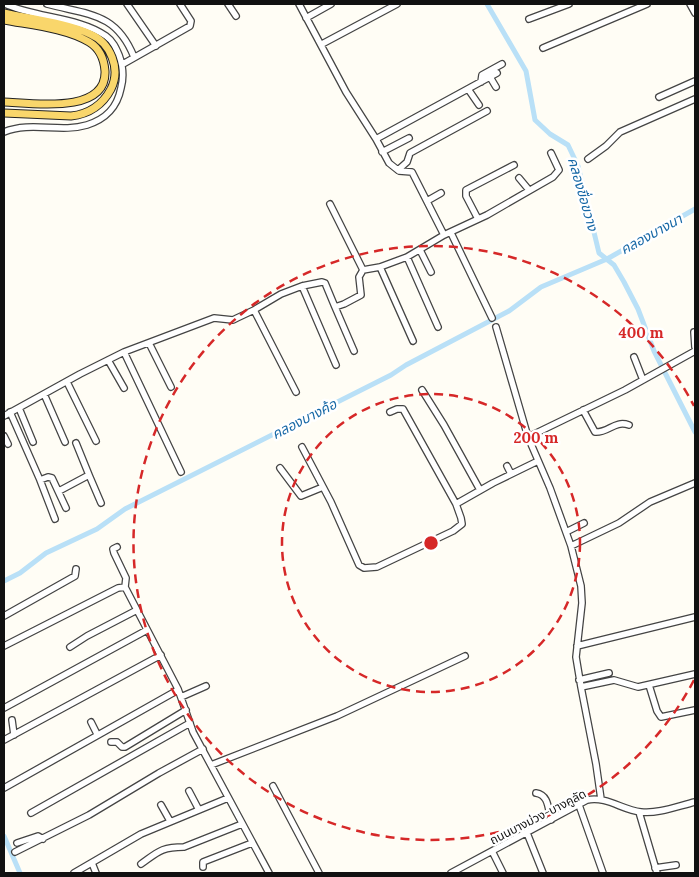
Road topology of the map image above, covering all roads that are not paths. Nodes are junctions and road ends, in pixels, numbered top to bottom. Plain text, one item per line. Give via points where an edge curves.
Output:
1 (8, 4) edge
2 (48, 4) edge
3 (127, 4) edge
4 (180, 4) edge
5 (228, 4) edge
6 (298, 4) edge
7 (331, 4) edge
8 (398, 4) edge
9 (569, 4) edge
10 (647, 4) edge
11 (690, 4) edge
12 (4, 13) edge
13 (695, 13) edge
14 (236, 16) dead end
15 (306, 18) junction
16 (529, 19) dead end
17 (4, 20) edge
18 (322, 44) junction
19 (156, 46) junction
20 (543, 48) dead end
21 (134, 58) junction
22 (122, 64) junction
23 (502, 64) dead end
24 (497, 73) dead end
25 (490, 77) junction
26 (695, 81) edge
27 (481, 82) junction
28 (496, 88) dead end
29 (468, 89) junction
30 (659, 97) dead end
31 (695, 99) edge
32 (4, 102) edge
33 (478, 105) dead end
34 (487, 111) dead end
35 (4, 113) edge
36 (4, 132) edge
37 (409, 138) dead end
38 (376, 139) junction
39 (382, 152) junction
40 (551, 153) dead end
41 (588, 159) dead end
42 (514, 165) dead end
43 (398, 170) junction
44 (519, 178) dead end
45 (529, 190) junction
46 (441, 193) dead end
47 (427, 201) junction
48 (330, 204) dead end
49 (478, 219) junction
50 (448, 234) junction
51 (420, 250) junction
52 (407, 257) junction
53 (380, 267) junction
54 (363, 270) junction
55 (431, 272) dead end
56 (302, 286) junction
57 (335, 306) junction
58 (254, 310) junction
59 (492, 318) dead end
60 (438, 327) dead end
61 (496, 327) dead end
62 (694, 332) edge
63 (413, 341) dead end
64 (149, 343) junction
65 (695, 347) edge
66 (354, 351) dead end
67 (695, 351) edge
68 (124, 352) junction
69 (634, 357) dead end
70 (108, 360) junction
71 (336, 365) dead end
72 (643, 380) junction
73 (67, 382) junction
74 (171, 387) dead end
75 (124, 388) dead end
76 (422, 390) dead end
77 (296, 392) dead end
78 (44, 394) junction
79 (19, 408) junction
80 (583, 410) junction
81 (10, 412) junction
82 (390, 412) dead end
83 (4, 416) edge
84 (630, 425) dead end
85 (4, 436) edge
86 (528, 437) junction
87 (96, 441) dead end
88 (34, 442) dead end
89 (65, 442) dead end
90 (76, 443) dead end
91 (8, 444) dead end
92 (302, 447) dead end
93 (538, 461) junction
94 (507, 466) dead end
95 (280, 468) dead end
96 (181, 472) dead end
97 (511, 474) junction
98 (89, 475) junction
99 (40, 480) junction
100 (695, 483) edge
101 (323, 486) junction
102 (480, 490) junction
103 (59, 491) junction
104 (102, 503) dead end
105 (456, 504) junction
106 (66, 508) dead end
107 (56, 519) dead end
108 (584, 523) dead end
109 (566, 532) junction
110 (571, 546) junction
111 (117, 547) dead end
112 (76, 569) dead end
113 (125, 587) junction
114 (137, 610) junction
115 (4, 616) edge
116 (695, 617) edge
117 (146, 630) junction
118 (4, 646) edge
119 (576, 646) junction
120 (70, 647) dead end
121 (161, 655) junction
122 (466, 656) dead end
123 (609, 673) dead end
124 (695, 674) edge
125 (580, 680) junction
126 (206, 686) dead end
127 (649, 686) junction
128 (581, 687) junction
129 (178, 690) junction
130 (181, 696) junction
131 (4, 708) edge
132 (186, 710) junction
133 (695, 710) edge
134 (12, 720) dead end
135 (91, 722) dead end
136 (190, 723) junction
137 (97, 734) junction
138 (14, 735) junction
139 (4, 740) edge
140 (111, 742) dead end
141 (203, 750) junction
142 (211, 765) junction
143 (273, 786) dead end
144 (4, 788) edge
145 (189, 791) dead end
146 (536, 793) dead end
147 (228, 798) junction
148 (601, 799) junction
149 (695, 802) edge
150 (161, 805) dead end
151 (579, 805) junction
152 (199, 810) junction
153 (31, 812) dead end
154 (639, 812) junction
155 (551, 820) junction
156 (170, 821) junction
157 (242, 824) junction
158 (527, 833) junction
159 (43, 839) junction
160 (17, 843) dead end
161 (252, 843) junction
162 (492, 851) junction
163 (15, 852) dead end
164 (92, 863) junction
165 (141, 864) dead end
166 (676, 865) dead end
167 (203, 866) dead end
168 (656, 870) edge
169 (74, 873) edge
170 (96, 873) edge
171 (269, 873) edge
172 (319, 873) edge
173 (451, 873) edge
174 (503, 873) edge
175 (543, 873) edge
176 (603, 873) edge

1 - 22 street via 96,30 114,44
2 - 21 street via 100,17 122,35
3 - 19 street
4 - 19 street via 191,24
5 - 14 street
6 - 15 street
7 - 15 street
8 - 18 street
9 - 16 street
10 - 20 street
11 - 13 street
12 - 35 main road via 90,34 109,50 114,65 114,78 104,100 81,115
15 - 18 street
17 - 32 main road via 67,33 91,43 100,53 105,76 93,95 78,102
18 - 38 street via 346,92
19 - 21 street
21 - 22 street
22 - 36 street via 123,83 119,101 112,111 98,120 76,127 23,127
23 - 27 street via 482,75
24 - 25 street
25 - 27 street
25 - 28 street
26 - 30 street
27 - 29 street
29 - 33 street
29 - 38 street
31 - 41 street via 620,132
34 - 43 street via 410,153 407,162
37 - 39 street
38 - 39 street
39 - 43 street
40 - 45 street via 558,172
42 - 49 street via 466,190
43 - 47 street via 412,172
44 - 45 street
45 - 49 street
46 - 47 street
47 - 50 street
48 - 54 street
49 - 50 street
50 - 51 street
50 - 59 street
51 - 52 street
51 - 55 street
52 - 53 street
52 - 60 street
53 - 54 street
53 - 63 street
54 - 57 street via 359,277 361,295
56 - 57 street via 325,283
56 - 58 street
56 - 71 street
57 - 66 street
58 - 64 street via 232,320 208,320
58 - 77 street
61 - 86 street
62 - 65 street
64 - 68 street
64 - 74 street
67 - 72 street
68 - 70 street
68 - 96 street
69 - 72 street
70 - 73 street
70 - 75 street
72 - 80 street
73 - 78 street
73 - 87 street
76 - 102 street
78 - 79 street
78 - 89 street
79 - 81 street
79 - 88 street
80 - 84 street via 595,432 621,423
80 - 86 street
81 - 83 street
81 - 99 street
82 - 105 street via 403,409
85 - 91 street
86 - 93 street
90 - 98 street
92 - 101 street
93 - 97 street
93 - 109 street
94 - 97 street
95 - 101 street via 300,496
97 - 102 street
98 - 103 street
98 - 104 street
99 - 103 street via 52,477
99 - 107 street
100 - 110 street via 650,502 619,523
101 - 105 street via 359,565 364,568 384,564 461,526
102 - 105 street
103 - 106 street
108 - 109 street
109 - 110 street
110 - 119 street via 582,591
111 - 113 street via 113,549 126,578
112 - 115 street via 75,576
113 - 114 street
113 - 118 street
114 - 117 street
114 - 120 street
116 - 119 street
117 - 121 street
117 - 131 street
119 - 125 street
121 - 129 street
121 - 138 street
122 - 142 street via 338,716
123 - 125 street
124 - 127 street
125 - 128 street
126 - 130 street
127 - 128 street via 634,687 614,680
127 - 133 street via 661,717
128 - 148 street
129 - 130 street
129 - 137 street
130 - 132 street
132 - 136 street
132 - 140 street via 125,747
134 - 138 street
135 - 137 street
136 - 141 street
136 - 153 street
137 - 144 street
138 - 139 street
141 - 142 street
141 - 159 street
142 - 147 street
143 - 172 street
145 - 152 street
146 - 155 street via 545,797
147 - 152 street
147 - 157 street
148 - 151 street, ถนนบางม่วง-บางคูลัด
148 - 154 street, ถนนบางม่วง-บางคูลัด
149 - 154 street, ถนนบางม่วง-บางคูลัด
150 - 156 street
151 - 155 street, ถนนบางม่วง-บางคูลัด
151 - 176 street
152 - 156 street
154 - 168 street
155 - 158 street, ถนนบางม่วง-บางคูลัด
156 - 164 street
157 - 161 street
157 - 165 street via 184,847 166,848
158 - 162 street, ถนนบางม่วง-บางคูลัด
158 - 175 street
159 - 160 street via 38,836
159 - 163 street
161 - 167 street via 203,862
161 - 171 street
162 - 173 street, ถนนบางม่วง-บางคูลัด
162 - 174 street
164 - 169 street
164 - 170 street
166 - 168 street

